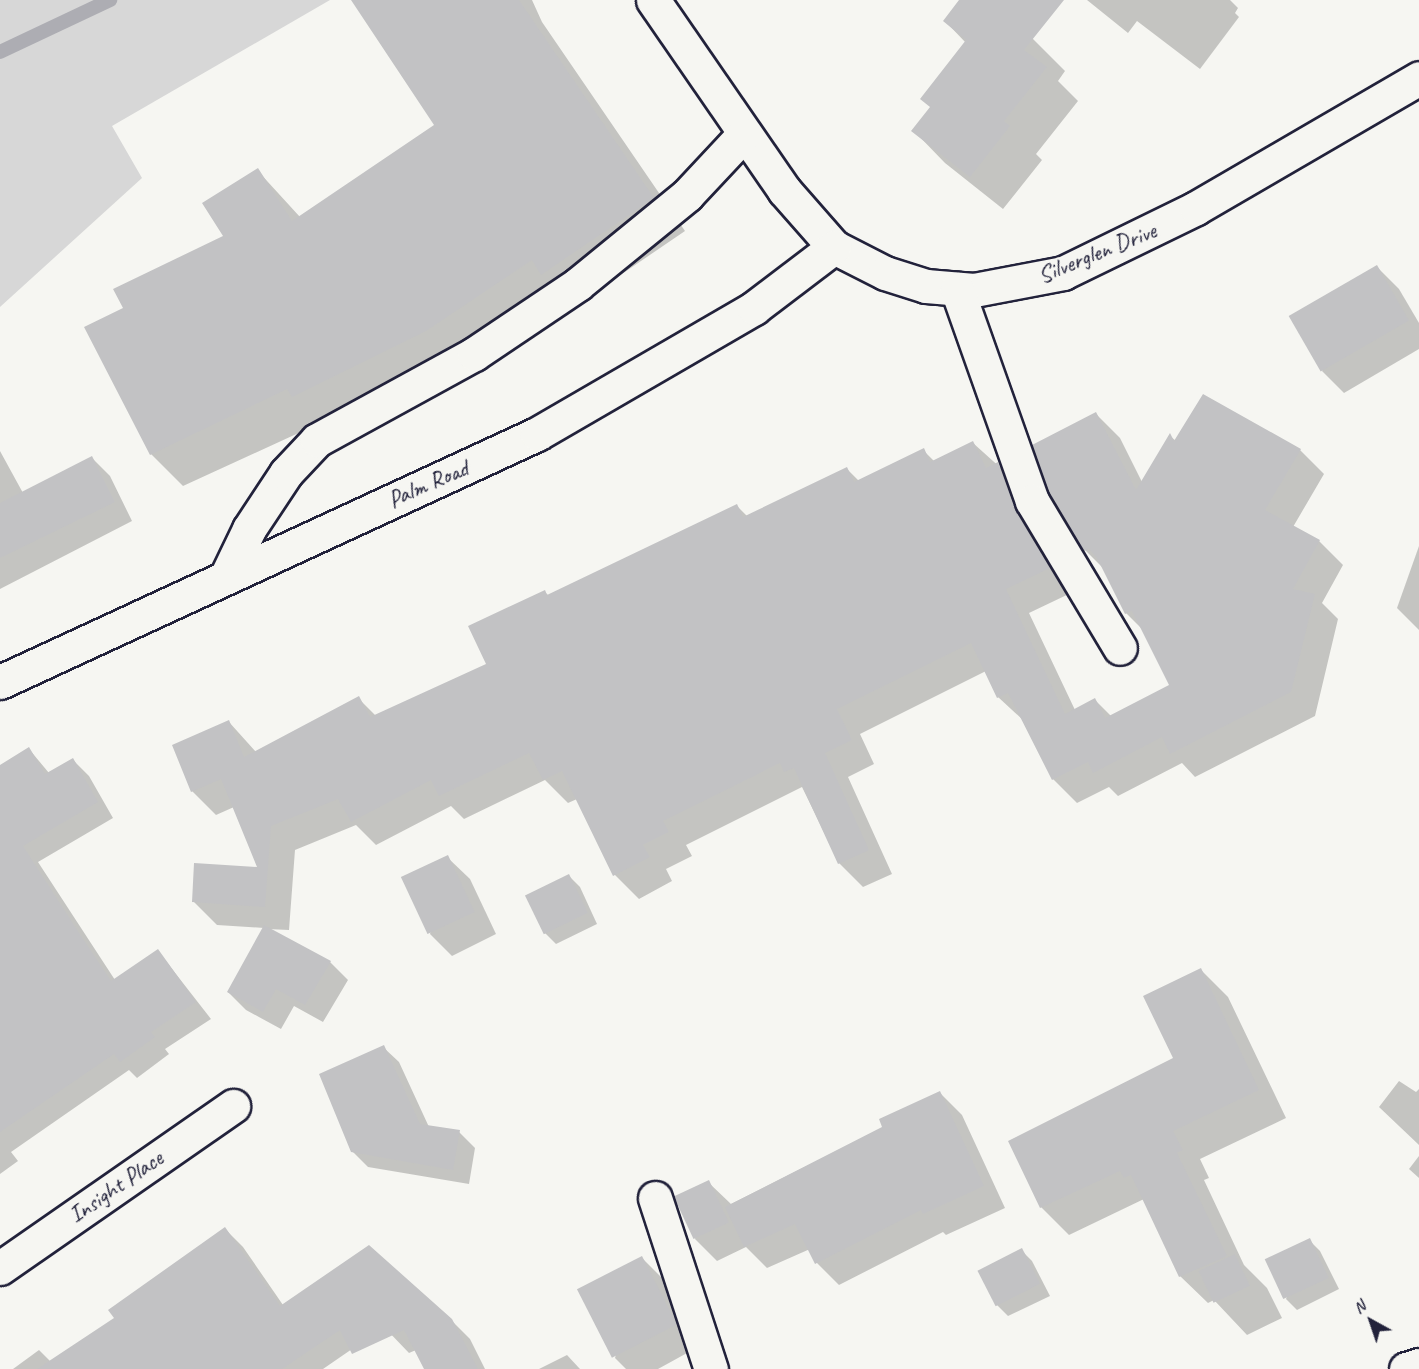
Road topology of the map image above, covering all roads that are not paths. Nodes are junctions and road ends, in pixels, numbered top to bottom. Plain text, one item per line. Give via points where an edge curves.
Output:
1 (653, 0) edge
2 (1419, 78) edge
3 (744, 134) junction
4 (834, 247) junction
5 (957, 289) junction
6 (227, 574) junction
7 (1120, 648) dead end
8 (0, 682) edge
9 (233, 1106) dead end
10 (656, 1198) dead end
11 (0, 1268) edge
12 (1419, 1365) edge
13 (711, 1369) edge
14 (1406, 1369) edge

1 - 3 street, Silverglen Drive
2 - 5 street, Silverglen Drive via 1146,236 1063,273 1018,284
3 - 4 street, Silverglen Drive via 784,190
3 - 6 street via 687,195 578,284 474,354 360,413 317,440 286,473 249,529
4 - 5 street, Silverglen Drive via 885,273 926,286
4 - 6 street, Palm Road via 754,308 537,434
5 - 7 street via 1032,501
6 - 8 street, Palm Road
9 - 11 street, Insight Place
10 - 13 street
12 - 14 street

